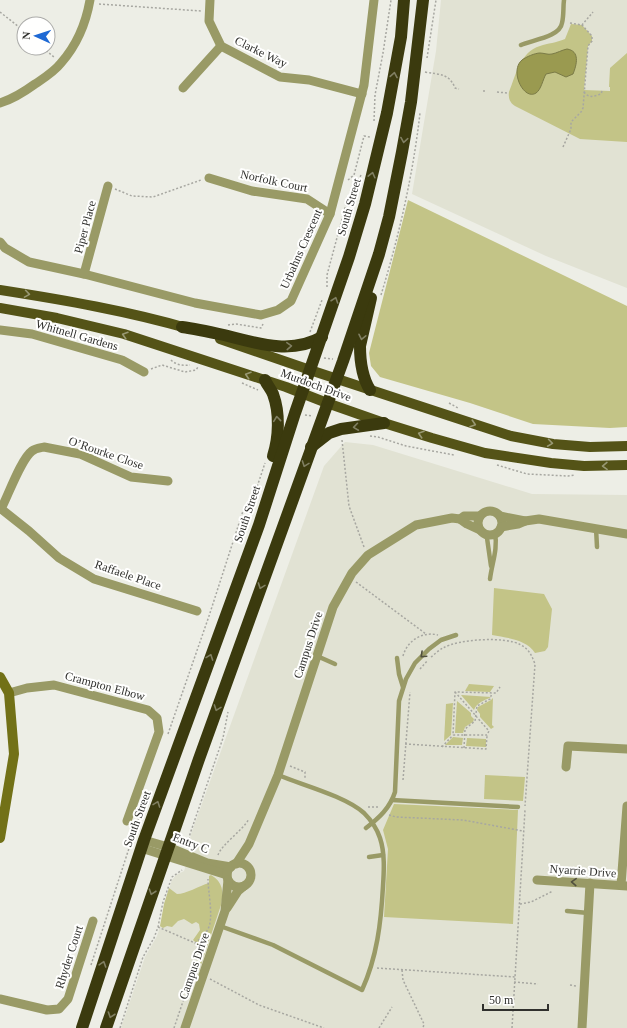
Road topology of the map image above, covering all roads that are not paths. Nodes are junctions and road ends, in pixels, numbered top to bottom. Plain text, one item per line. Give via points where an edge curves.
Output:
1 (210, 0) edge
2 (374, 0) edge
3 (404, 0) edge
4 (423, 0) edge
5 (564, 0) edge
6 (94, 2) edge
7 (521, 45) dead end
8 (221, 46) junction
9 (183, 88) dead end
10 (362, 94) junction
11 (0, 103) edge
12 (209, 178) road end
13 (108, 186) road end
14 (330, 214) junction
15 (389, 217) junction
16 (0, 242) edge
17 (84, 274) junction
18 (0, 290) edge
19 (0, 308) edge
20 (182, 327) junction
21 (0, 330) edge
22 (322, 337) junction
23 (310, 370) junction
24 (144, 372) road end
25 (336, 378) junction
26 (263, 385) junction
27 (370, 390) junction
28 (302, 393) junction
29 (327, 403) junction
30 (384, 422) junction
31 (627, 446) edge
32 (311, 448) junction
33 (627, 465) edge
34 (168, 481) dead end
35 (1, 509) edge
36 (480, 516) junction
37 (500, 516) junction
38 (460, 519) junction
39 (525, 521) junction
40 (259, 526) junction
41 (596, 528) junction
42 (498, 530) junction
43 (481, 531) junction
44 (627, 534) edge
45 (597, 547) dead end
46 (492, 570) junction
47 (490, 578) dead end
48 (197, 611) dead end
49 (456, 635) dead end
50 (317, 656) junction
51 (397, 658) dead end
52 (335, 664) dead end
53 (0, 677) edge
54 (403, 687) junction
55 (9, 693) junction
56 (627, 749) edge
57 (566, 767) dead end
58 (278, 775) junction
59 (392, 800) junction
60 (627, 806) edge
61 (518, 807) dead end
62 (127, 821) dead end
63 (373, 823) junction
64 (366, 828) dead end
65 (0, 838) edge
66 (143, 844) junction
67 (249, 844) junction
68 (166, 851) junction
69 (383, 855) junction
70 (369, 857) dead end
71 (247, 866) junction
72 (230, 871) junction
73 (537, 880) dead end
74 (590, 883) junction
75 (624, 885) edge
76 (244, 886) junction
77 (225, 911) junction
78 (566, 911) dead end
79 (588, 913) junction
80 (93, 921) dead end
81 (220, 926) junction
82 (0, 999) edge
83 (82, 1028) edge
84 (106, 1028) edge
85 (185, 1028) edge
86 (582, 1028) edge

1 - 8 street, Clarke Way via 209,21
2 - 10 street, Urbahns Crescent
22 -> 3 highway, South Street via 363,210 388,113 401,37
4 -> 15 highway via 411,102
5 - 7 lane via 562,24 557,31
6 - 11 street via 78,38 61,64 21,94
8 - 9 street
8 - 10 street, Clarke Way via 280,77 309,80
10 - 14 street, Urbahns Crescent
12 - 14 street, Norfolk Court via 252,191 307,199
13 - 17 street, Piper Place
14 - 17 street, Urbahns Crescent via 291,301 278,310 261,315 195,303
15 - 25 highway via 379,254
15 -> 27 highway via 360,346 364,380
16 - 17 street, Urbahns Crescent via 5,248 30,262
18 -> 20 main road, Murdoch Drive via 136,314
26 -> 19 main road, Murdoch Drive via 124,334 58,318
20 -> 22 highway via 282,347 298,346
20 - 23 main road, Murdoch Drive
21 - 24 street, Whitnell Gardens via 32,334 122,360
22 - 23 highway, South Street
23 - 25 main road, Murdoch Drive
23 - 28 highway, South Street
25 - 27 main road, Murdoch Drive
25 - 29 highway
26 - 28 main road, Murdoch Drive
40 -> 26 highway via 263,487 277,443 278,430 273,394
27 -> 31 main road, Murdoch Drive via 511,436 553,444
28 - 29 main road, Murdoch Drive
28 - 40 highway, South Street
29 - 30 main road, Murdoch Drive
29 - 32 highway
30 -> 32 highway via 329,433
33 -> 30 main road, Murdoch Drive via 551,464 505,457 458,446
32 -> 68 highway
34 - 35 street, O’Rourke Close via 131,476 80,454 40,448 32,451 24,460
35 - 48 street, Raffaele Place via 59,558 94,579
36 - 37 street via 490,510
36 - 38 street, Campus Drive via 464,516
36 - 43 street via 478,524
37 - 39 street
37 - 42 street via 502,521
38 - 43 street
38 - 50 street, Campus Drive via 452,518 416,525 368,555 352,573 333,606
39 - 41 street via 539,519
39 - 42 street
66 -> 40 highway, South Street
41 - 44 street
41 - 45 lane
42 - 43 street via 489,535
42 - 46 lane
43 - 46 lane via 487,538
46 - 47 lane
49 -> 54 lane via 441,640 419,658
50 - 52 lane
50 - 58 street, Campus Drive
51 - 54 lane
53 - 55 street
54 - 59 lane via 399,701 395,792
55 - 62 street, Crampton Elbow via 54,685 148,710 157,718 159,732
55 - 65 street via 14,754
56 - 57 street via 568,746
58 - 63 lane via 340,799 363,813
58 - 67 street, Campus Drive
59 - 61 lane
59 - 63 lane
60 - 75 street
63 - 64 lane
63 - 69 lane via 380,837
66 - 68 street, Entry C
83 -> 66 highway, South Street
67 - 71 street, Campus Drive
67 - 72 street, Campus Drive
68 - 72 street, Entry C
68 -> 84 highway
69 - 70 lane
69 - 81 lane via 378,938 362,990 273,945
71 - 72 street via 240,863
71 - 76 street, Campus Drive via 251,875
72 - 76 street via 230,884 235,887
72 - 77 street, Campus Drive
74 -> 73 street, Nyarrie Drive
74 - 75 street, Nyarrie Drive
74 - 79 street
76 - 77 street, Campus Drive
77 - 81 street, Campus Drive
78 - 79 lane
79 - 86 street
80 - 82 street, Rhyder Court via 68,999 59,1009 47,1010
81 - 85 street, Campus Drive

